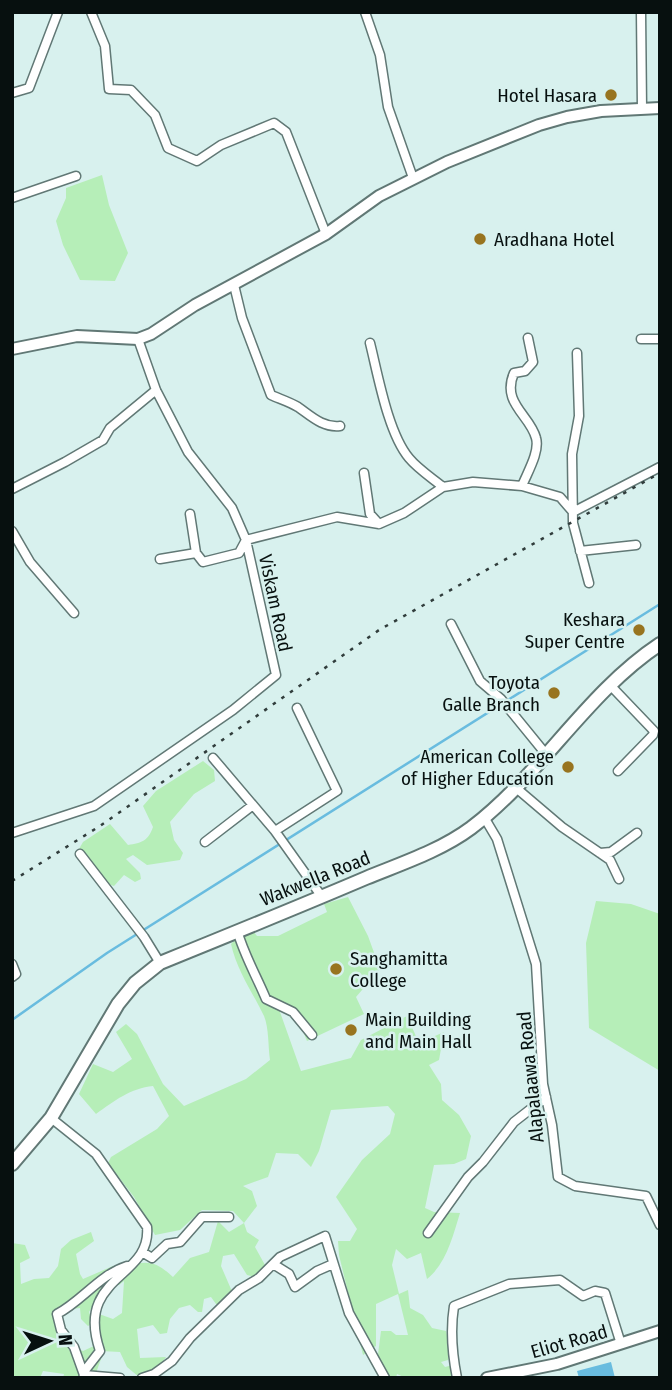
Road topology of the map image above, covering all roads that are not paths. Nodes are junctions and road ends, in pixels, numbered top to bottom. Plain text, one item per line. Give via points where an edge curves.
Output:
1 (58, 12) edge
2 (90, 12) edge
3 (365, 12) edge
4 (641, 12) edge
5 (12, 93) edge
6 (660, 108) edge
7 (642, 109) junction
8 (76, 176) dead end
9 (413, 178) junction
10 (12, 198) edge
11 (326, 234) junction
12 (234, 285) junction
13 (528, 338) dead end
14 (138, 339) junction
15 (641, 339) dead end
16 (660, 339) edge
17 (370, 343) dead end
18 (12, 349) edge
19 (577, 354) dead end
20 (156, 390) junction
21 (340, 426) dead end
22 (660, 467) edge
23 (364, 473) dead end
24 (522, 486) junction
25 (443, 487) junction
26 (12, 489) edge
27 (573, 512) junction
28 (190, 514) dead end
29 (379, 524) junction
30 (12, 531) edge
31 (246, 540) junction
32 (636, 545) dead end
33 (580, 551) junction
34 (196, 553) junction
35 (160, 559) dead end
36 (589, 583) dead end
37 (74, 613) dead end
38 (451, 624) dead end
39 (660, 644) edge
40 (610, 685) junction
41 (297, 708) dead end
42 (545, 753) junction
43 (213, 758) dead end
44 (618, 771) dead end
45 (515, 787) junction
46 (253, 805) junction
47 (485, 817) junction
48 (275, 831) junction
49 (637, 833) dead end
50 (12, 834) edge
51 (205, 842) dead end
52 (600, 853) junction
53 (80, 854) dead end
54 (619, 879) dead end
55 (322, 897) junction
56 (237, 930) junction
57 (160, 963) junction
58 (12, 964) edge
59 (12, 977) edge
60 (312, 1035) dead end
61 (545, 1097) junction
62 (51, 1118) junction
63 (12, 1164) edge
64 (229, 1217) dead end
65 (660, 1225) edge
66 (428, 1233) dead end
67 (142, 1252) junction
68 (273, 1264) junction
69 (333, 1264) junction
70 (128, 1266) junction
71 (660, 1331) edge
72 (621, 1344) junction
73 (83, 1376) edge
74 (120, 1378) edge
75 (142, 1378) edge
76 (385, 1378) edge
77 (457, 1378) edge
78 (487, 1378) edge

1 - 5 street via 29,89
2 - 11 street via 105,46 109,89 131,90 155,115 168,148 197,160 274,124 286,132
3 - 9 street via 380,54 388,107
4 - 7 street
6 - 7 street
7 - 9 street via 591,112 539,125
8 - 10 street
9 - 11 street
11 - 12 street
12 - 14 street
12 - 21 street via 271,395 309,417
13 - 24 street via 533,362 525,371 514,373 511,380 513,399 537,439
14 - 18 street via 77,336
14 - 20 street, Viskam Road
15 - 16 street
17 - 25 street via 400,442 409,458
19 - 27 street via 579,415 572,454
20 - 26 street via 110,428 103,440
20 - 31 street, Viskam Road via 188,452 232,508
22 - 27 street
23 - 29 street via 370,514
24 - 25 street via 473,482
24 - 27 street via 560,497
25 - 29 street
27 - 33 street
28 - 34 street
29 - 31 street via 337,517
30 - 37 street via 30,562
31 - 34 street via 239,553 203,562
31 - 50 street, Viskam Road via 276,675 94,806
32 - 33 street
33 - 36 street
34 - 35 street
38 - 42 street via 480,681
39 - 40 main road, Wakwella Road
40 - 42 main road, Wakwella Road
40 - 44 street via 654,731
41 - 48 street via 337,791
42 - 45 main road, Wakwella Road
43 - 46 street
45 - 47 main road, Wakwella Road
45 - 52 street
46 - 48 street
46 - 51 street
47 - 55 main road, Wakwella Road via 442,845
47 - 61 street, Alapalaawa Road via 497,839 536,964
48 - 55 street
49 - 52 street via 611,852
52 - 54 street via 610,860
53 - 57 street
55 - 56 main road, Wakwella Road
56 - 57 main road, Wakwella Road
56 - 60 street via 266,999 293,1012
57 - 62 main road, Wakwella Road via 118,1004
58 - 59 street via 16,974
61 - 65 street, Alapalaawa Road via 558,1177 575,1186 646,1196
61 - 66 street via 514,1122
62 - 63 main road, Wakwella Road
62 - 67 street via 96,1154 147,1227
64 - 67 street via 202,1217 180,1242 167,1244 152,1258
67 - 70 street
68 - 69 street via 289,1274 295,1287
68 - 69 street via 280,1256 325,1236
68 - 75 street via 239,1290 172,1361
69 - 76 street via 349,1313
70 - 73 street via 96,1304 93,1323 100,1350
70 - 73 street via 97,1282 57,1314
71 - 72 street, Eliot Road
72 - 77 street via 605,1293 583,1296 560,1280 509,1284 454,1306 452,1354
72 - 78 street, Eliot Road via 534,1370
73 - 74 street

